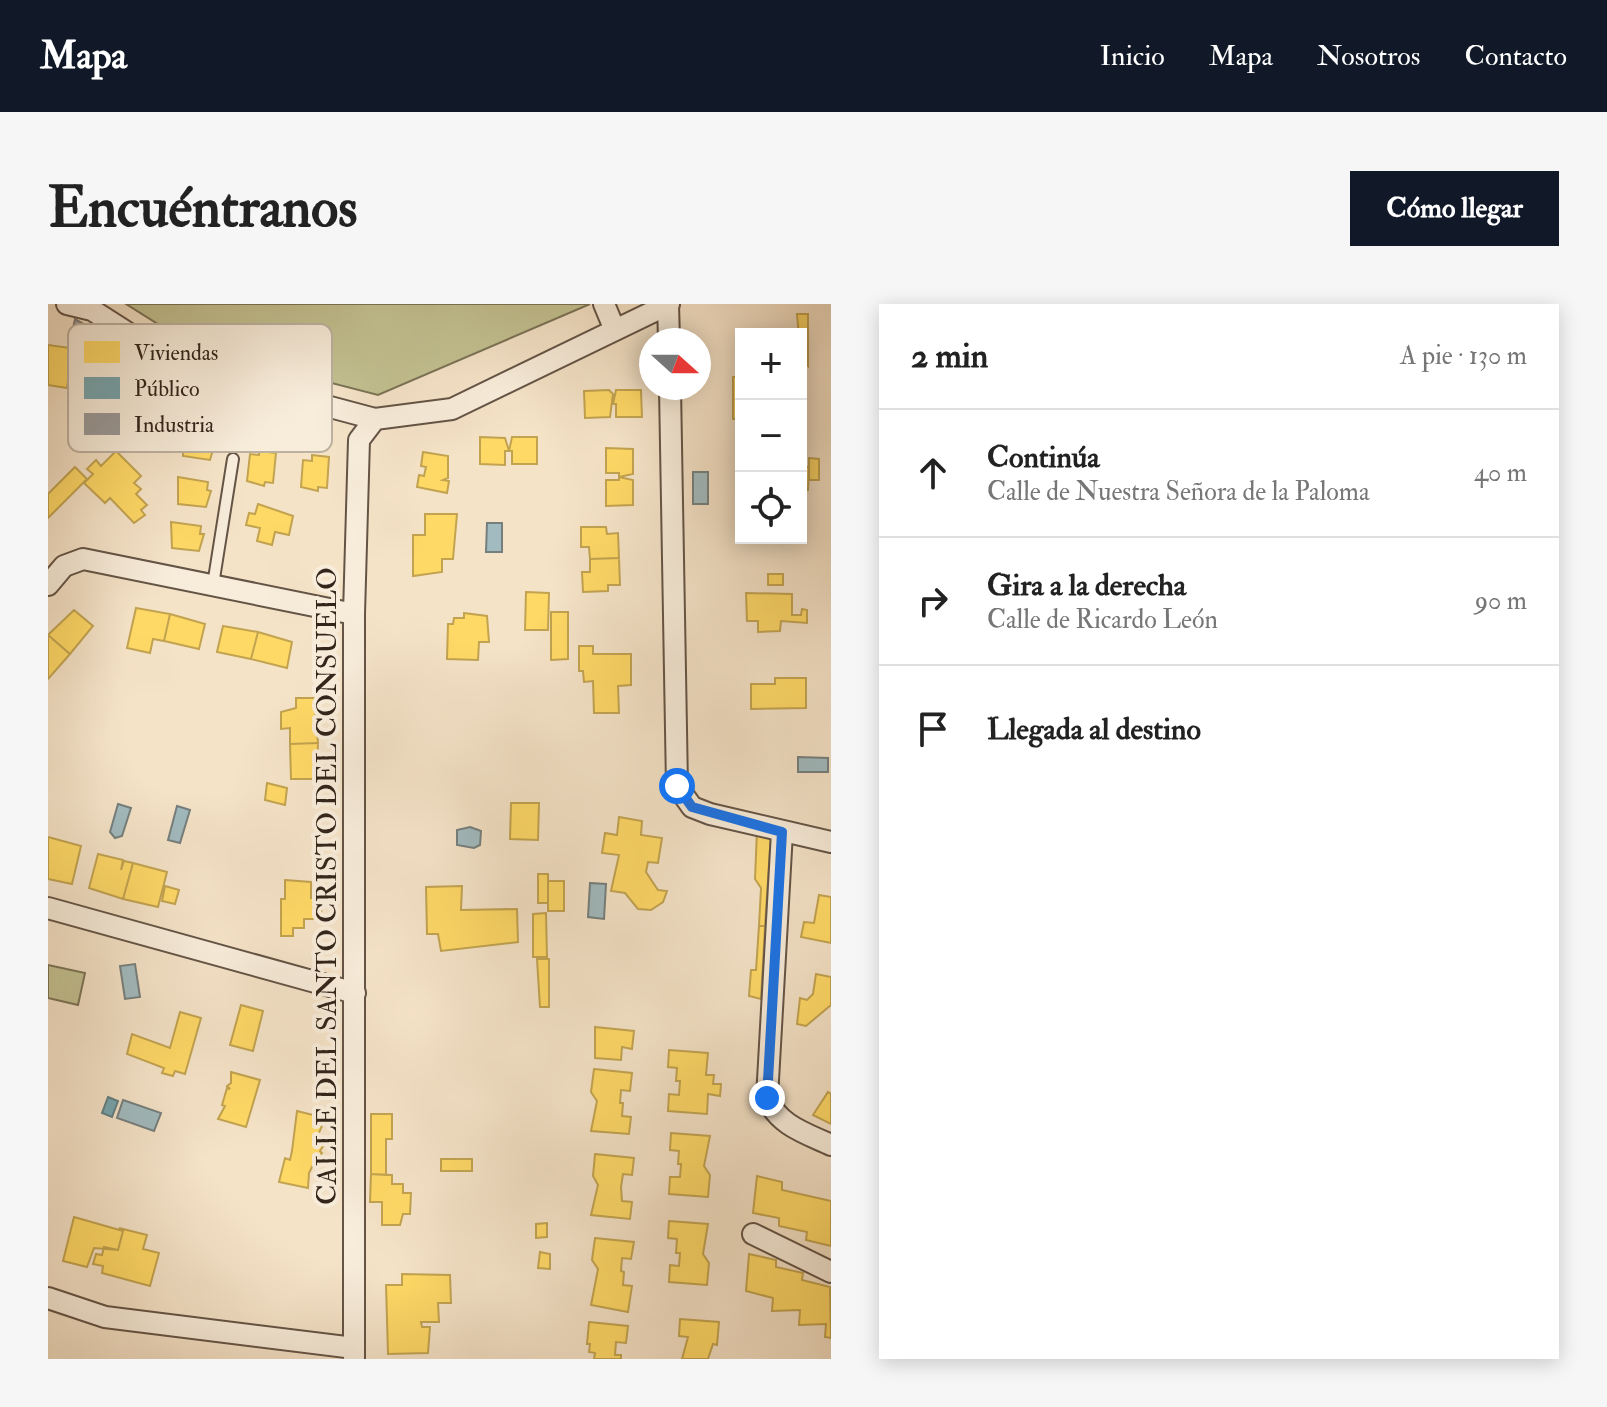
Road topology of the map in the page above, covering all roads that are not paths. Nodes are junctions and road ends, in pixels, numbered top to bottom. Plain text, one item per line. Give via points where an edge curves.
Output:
1 (67, 304) edge
2 (604, 304) edge
3 (668, 304) edge
4 (114, 324) edge
5 (614, 328) junction
6 (669, 328) edge
7 (670, 400) edge
8 (332, 407) edge
9 (375, 419) junction
10 (233, 459) dead end
11 (48, 585) edge
12 (213, 585) junction
13 (354, 614) junction
14 (782, 832) junction
15 (831, 842) edge
16 (48, 908) edge
17 (355, 993) junction
18 (831, 1145) edge
19 (753, 1234) dead end
20 (831, 1272) edge
21 (48, 1298) edge
22 (354, 1353) edge

1 - 4 street via 92,310
2 - 5 street
3 - 5 street
3 - 6 street
5 - 9 street via 452,409
7 - 14 street via 677,786 692,807
8 - 9 street
9 - 13 street, CALLE DEL SANTO CRISTO DEL CONSUELO via 359,440
10 - 12 lane
11 - 12 street via 64,566 83,559
12 - 13 street
13 - 17 street, CALLE DEL SANTO CRISTO DEL CONSUELO
14 - 15 street
14 - 18 street via 767,1098 773,1113 787,1124
16 - 17 street
17 - 22 street, CALLE DEL SANTO CRISTO DEL CONSUELO
19 - 20 street
21 - 22 street via 105,1317

